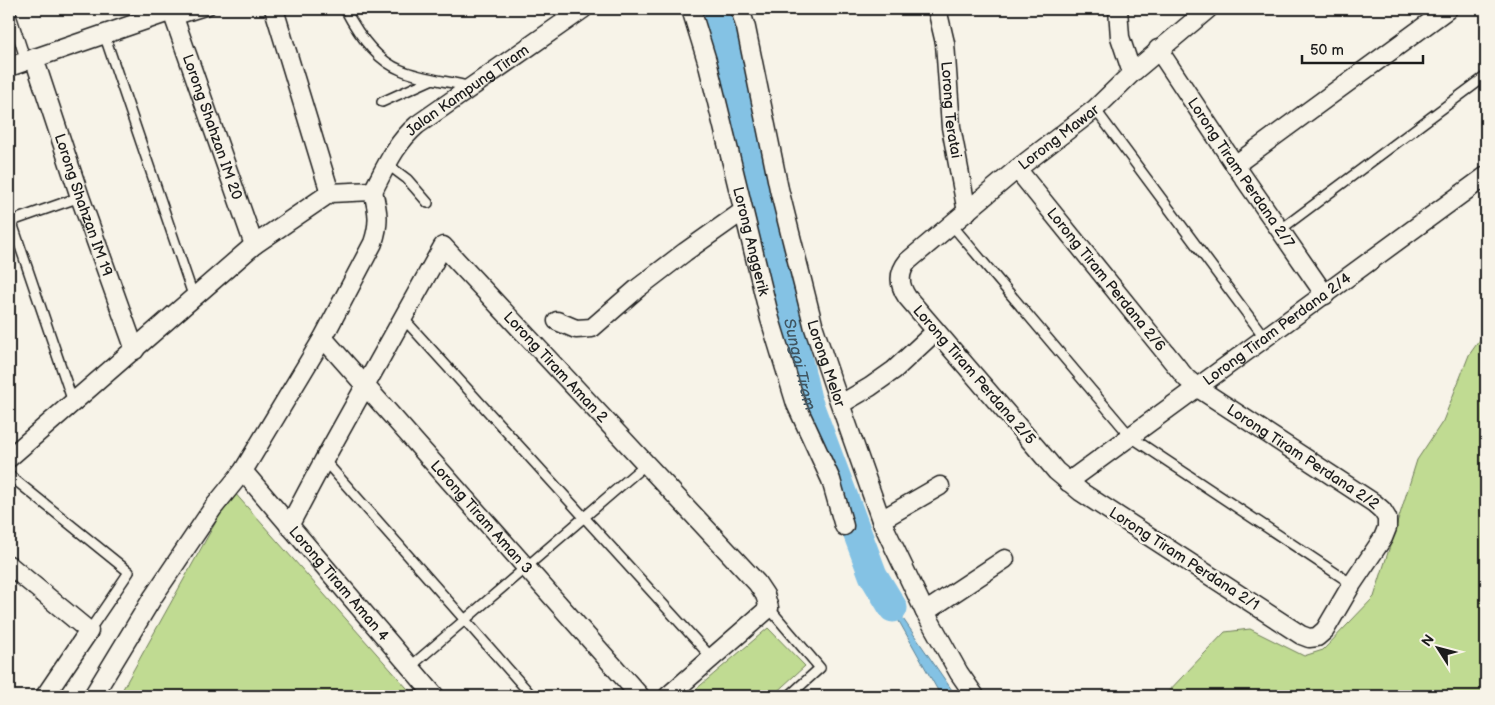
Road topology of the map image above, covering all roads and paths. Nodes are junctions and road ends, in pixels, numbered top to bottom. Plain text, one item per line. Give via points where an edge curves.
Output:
1 (9, 9) edge
2 (210, 9) edge
3 (274, 9) edge
4 (345, 9) edge
5 (583, 9) edge
6 (691, 9) edge
7 (740, 9) edge
8 (937, 9) edge
9 (1118, 9) edge
10 (1208, 9) edge
11 (1448, 9) edge
12 (173, 13) edge
13 (104, 34) junction
14 (1158, 49) junction
15 (30, 60) junction
16 (9, 66) edge
17 (1132, 72) junction
18 (1486, 76) edge
19 (433, 79) junction
20 (472, 87) junction
21 (382, 102) dead end
22 (1095, 109) junction
23 (387, 164) junction
24 (1235, 165) junction
25 (1016, 169) junction
26 (1486, 176) edge
27 (373, 191) junction
28 (330, 193) junction
29 (80, 197) junction
30 (428, 203) dead end
31 (743, 211) junction
32 (967, 212) junction
33 (10, 219) edge
34 (951, 224) junction
35 (1280, 230) junction
36 (254, 245) junction
37 (908, 262) joint
38 (1325, 295) junction
39 (194, 298) junction
40 (403, 318) junction
41 (557, 321) dead end
42 (936, 331) junction
43 (323, 338) junction
44 (1265, 338) junction
45 (135, 350) junction
46 (366, 385) junction
47 (1198, 388) junction
48 (73, 402) junction
49 (841, 404) junction
50 (1131, 437) junction
51 (10, 449) edge
52 (324, 460) junction
53 (646, 464) junction
54 (243, 472) junction
55 (9, 474) edge
56 (1068, 482) junction
57 (940, 486) dead end
58 (585, 518) junction
59 (882, 520) junction
60 (290, 526) junction
61 (844, 526) dead end
62 (1004, 559) dead end
63 (9, 565) edge
64 (527, 568) junction
65 (1352, 584) junction
66 (769, 608) junction
67 (925, 612) junction
68 (465, 619) junction
69 (88, 632) junction
70 (712, 658) junction
71 (410, 667) junction
72 (45, 696) edge
73 (93, 696) edge
74 (434, 696) edge
75 (532, 696) edge
76 (640, 696) edge
77 (668, 696) edge
78 (789, 696) edge
79 (975, 696) edge

1 - 15 lane
2 - 12 lane
3 - 28 street
4 - 19 lane via 354,26 386,61 399,70
5 - 20 street, Jalan Kampung Tiram
6 - 31 street, Lorong Anggerik via 707,61
7 - 49 street, Lorong Melor via 779,189 814,328
8 - 32 street, Lorong Teratai via 945,44 951,127
9 - 17 street via 1120,37
10 - 14 street, Lorong Mawar
11 - 24 street
12 - 13 street
12 - 36 street, Lorong Shahzan IM 20
13 - 15 street
13 - 39 lane
14 - 17 street, Lorong Mawar
14 - 24 street, Lorong Tiram Perdana 2/7
15 - 16 street
15 - 29 street, Lorong Shahzan IM 19
17 - 22 street, Lorong Mawar
18 - 35 lane
19 - 20 lane
19 - 21 lane
20 - 23 street, Jalan Kampung Tiram via 405,136
22 - 25 street, Lorong Mawar
22 - 44 lane
23 - 27 street, Jalan Kampung Tiram
23 - 30 lane via 407,179
24 - 35 street, Lorong Tiram Perdana 2/7
25 - 32 street, Lorong Mawar
25 - 47 street, Lorong Tiram Perdana 2/6 via 1186,378
26 - 38 street, Lorong Tiram Perdana 2/4
27 - 28 street
27 - 43 street via 379,216 374,243
28 - 36 street
29 - 33 lane
29 - 45 street, Lorong Shahzan IM 19
31 - 41 street via 638,288 592,328 576,328
31 - 61 street, Lorong Anggerik via 770,319 796,404 831,480
32 - 34 street, Lorong Mawar
33 - 48 lane
34 - 37 street, Lorong Mawar
34 - 50 lane
35 - 38 street, Lorong Tiram Perdana 2/7
36 - 39 street
37 - 42 street, Lorong Tiram Perdana 2/5 via 901,272 902,290
38 - 44 street, Lorong Tiram Perdana 2/4
39 - 45 street
40 - 46 street, Lorong Tiram Aman 2
40 - 53 street, Lorong Tiram Aman 2 via 443,246
40 - 58 lane
42 - 49 street via 894,370
42 - 56 street, Lorong Tiram Perdana 2/5
43 - 46 street, Lorong Tiram Aman 3
43 - 54 street
44 - 47 street, Lorong Tiram Perdana 2/4
45 - 48 street
46 - 52 street, Lorong Tiram Aman 2
46 - 64 street, Lorong Tiram Aman 3
47 - 50 street, Lorong Tiram Perdana 2/4
47 - 65 street, Lorong Tiram Perdana 2/2 via 1382,510 1387,518 1383,538
48 - 51 street
49 - 59 street, Lorong Melor
50 - 56 street, Lorong Tiram Perdana 2/4
50 - 65 lane
52 - 60 street, Lorong Tiram Aman 2
52 - 68 lane
53 - 58 lane
53 - 66 street, Lorong Tiram Aman 2 via 757,582
54 - 60 street, Lorong Tiram Aman 4
54 - 73 street via 213,508
55 - 69 lane via 129,572
56 - 65 street, Lorong Tiram Perdana 2/1 via 1308,638 1317,637 1325,630
57 - 59 street
58 - 64 lane
58 - 70 lane
59 - 67 street, Lorong Melor
60 - 71 street, Lorong Tiram Aman 4
62 - 67 street
63 - 69 street
64 - 68 lane
64 - 76 street, Lorong Tiram Aman 3
66 - 70 street
66 - 78 lane via 820,668
67 - 79 street, Lorong Melor
68 - 71 lane
68 - 75 lane
69 - 72 street
70 - 77 street
71 - 74 street, Lorong Tiram Aman 4

